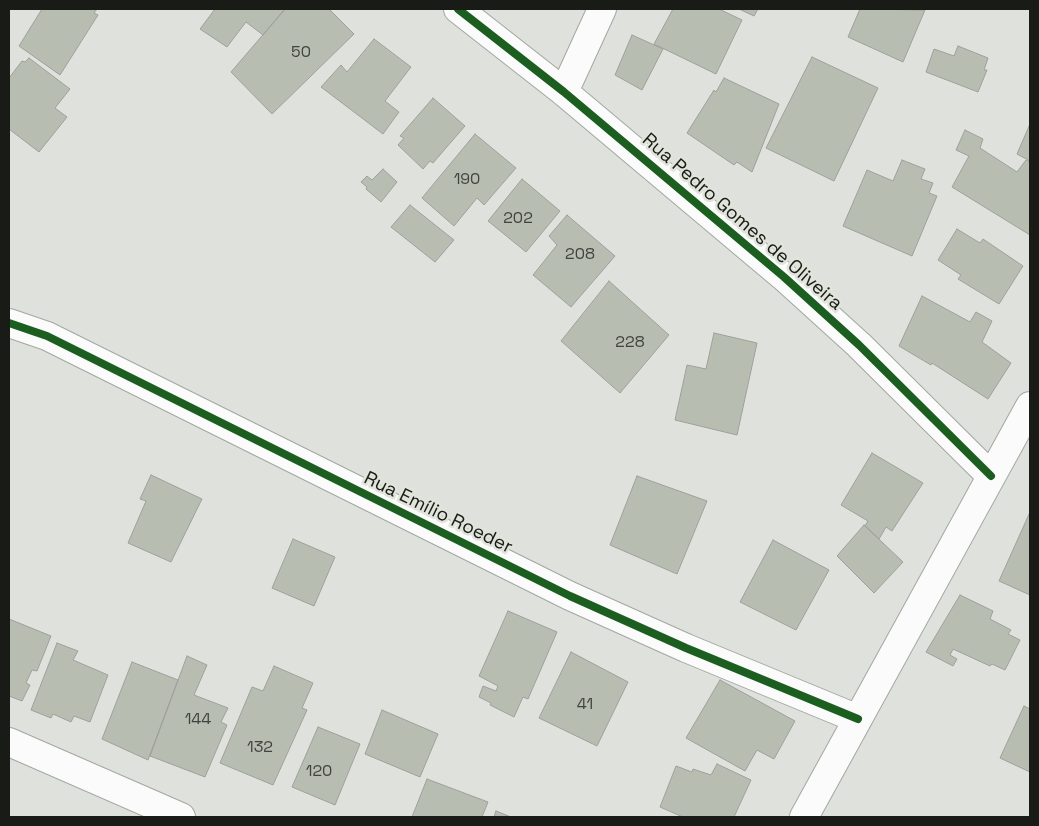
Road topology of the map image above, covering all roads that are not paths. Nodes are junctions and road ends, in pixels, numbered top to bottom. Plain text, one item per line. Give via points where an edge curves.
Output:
1 (458, 9) edge
2 (602, 9) edge
3 (564, 92) junction
4 (9, 323) edge
5 (1030, 406) edge
6 (992, 476) junction
7 (858, 719) junction
8 (9, 742) edge
9 (181, 817) edge
10 (804, 817) edge

1 - 3 street, Rua Pedro Gomes de Oliveira
2 - 3 street
3 - 6 street, Rua Pedro Gomes de Oliveira via 784,277 859,345
4 - 7 street, Rua Emílio Roeder via 47,336 570,596
5 - 6 street
6 - 7 street
7 - 10 street
8 - 9 street

